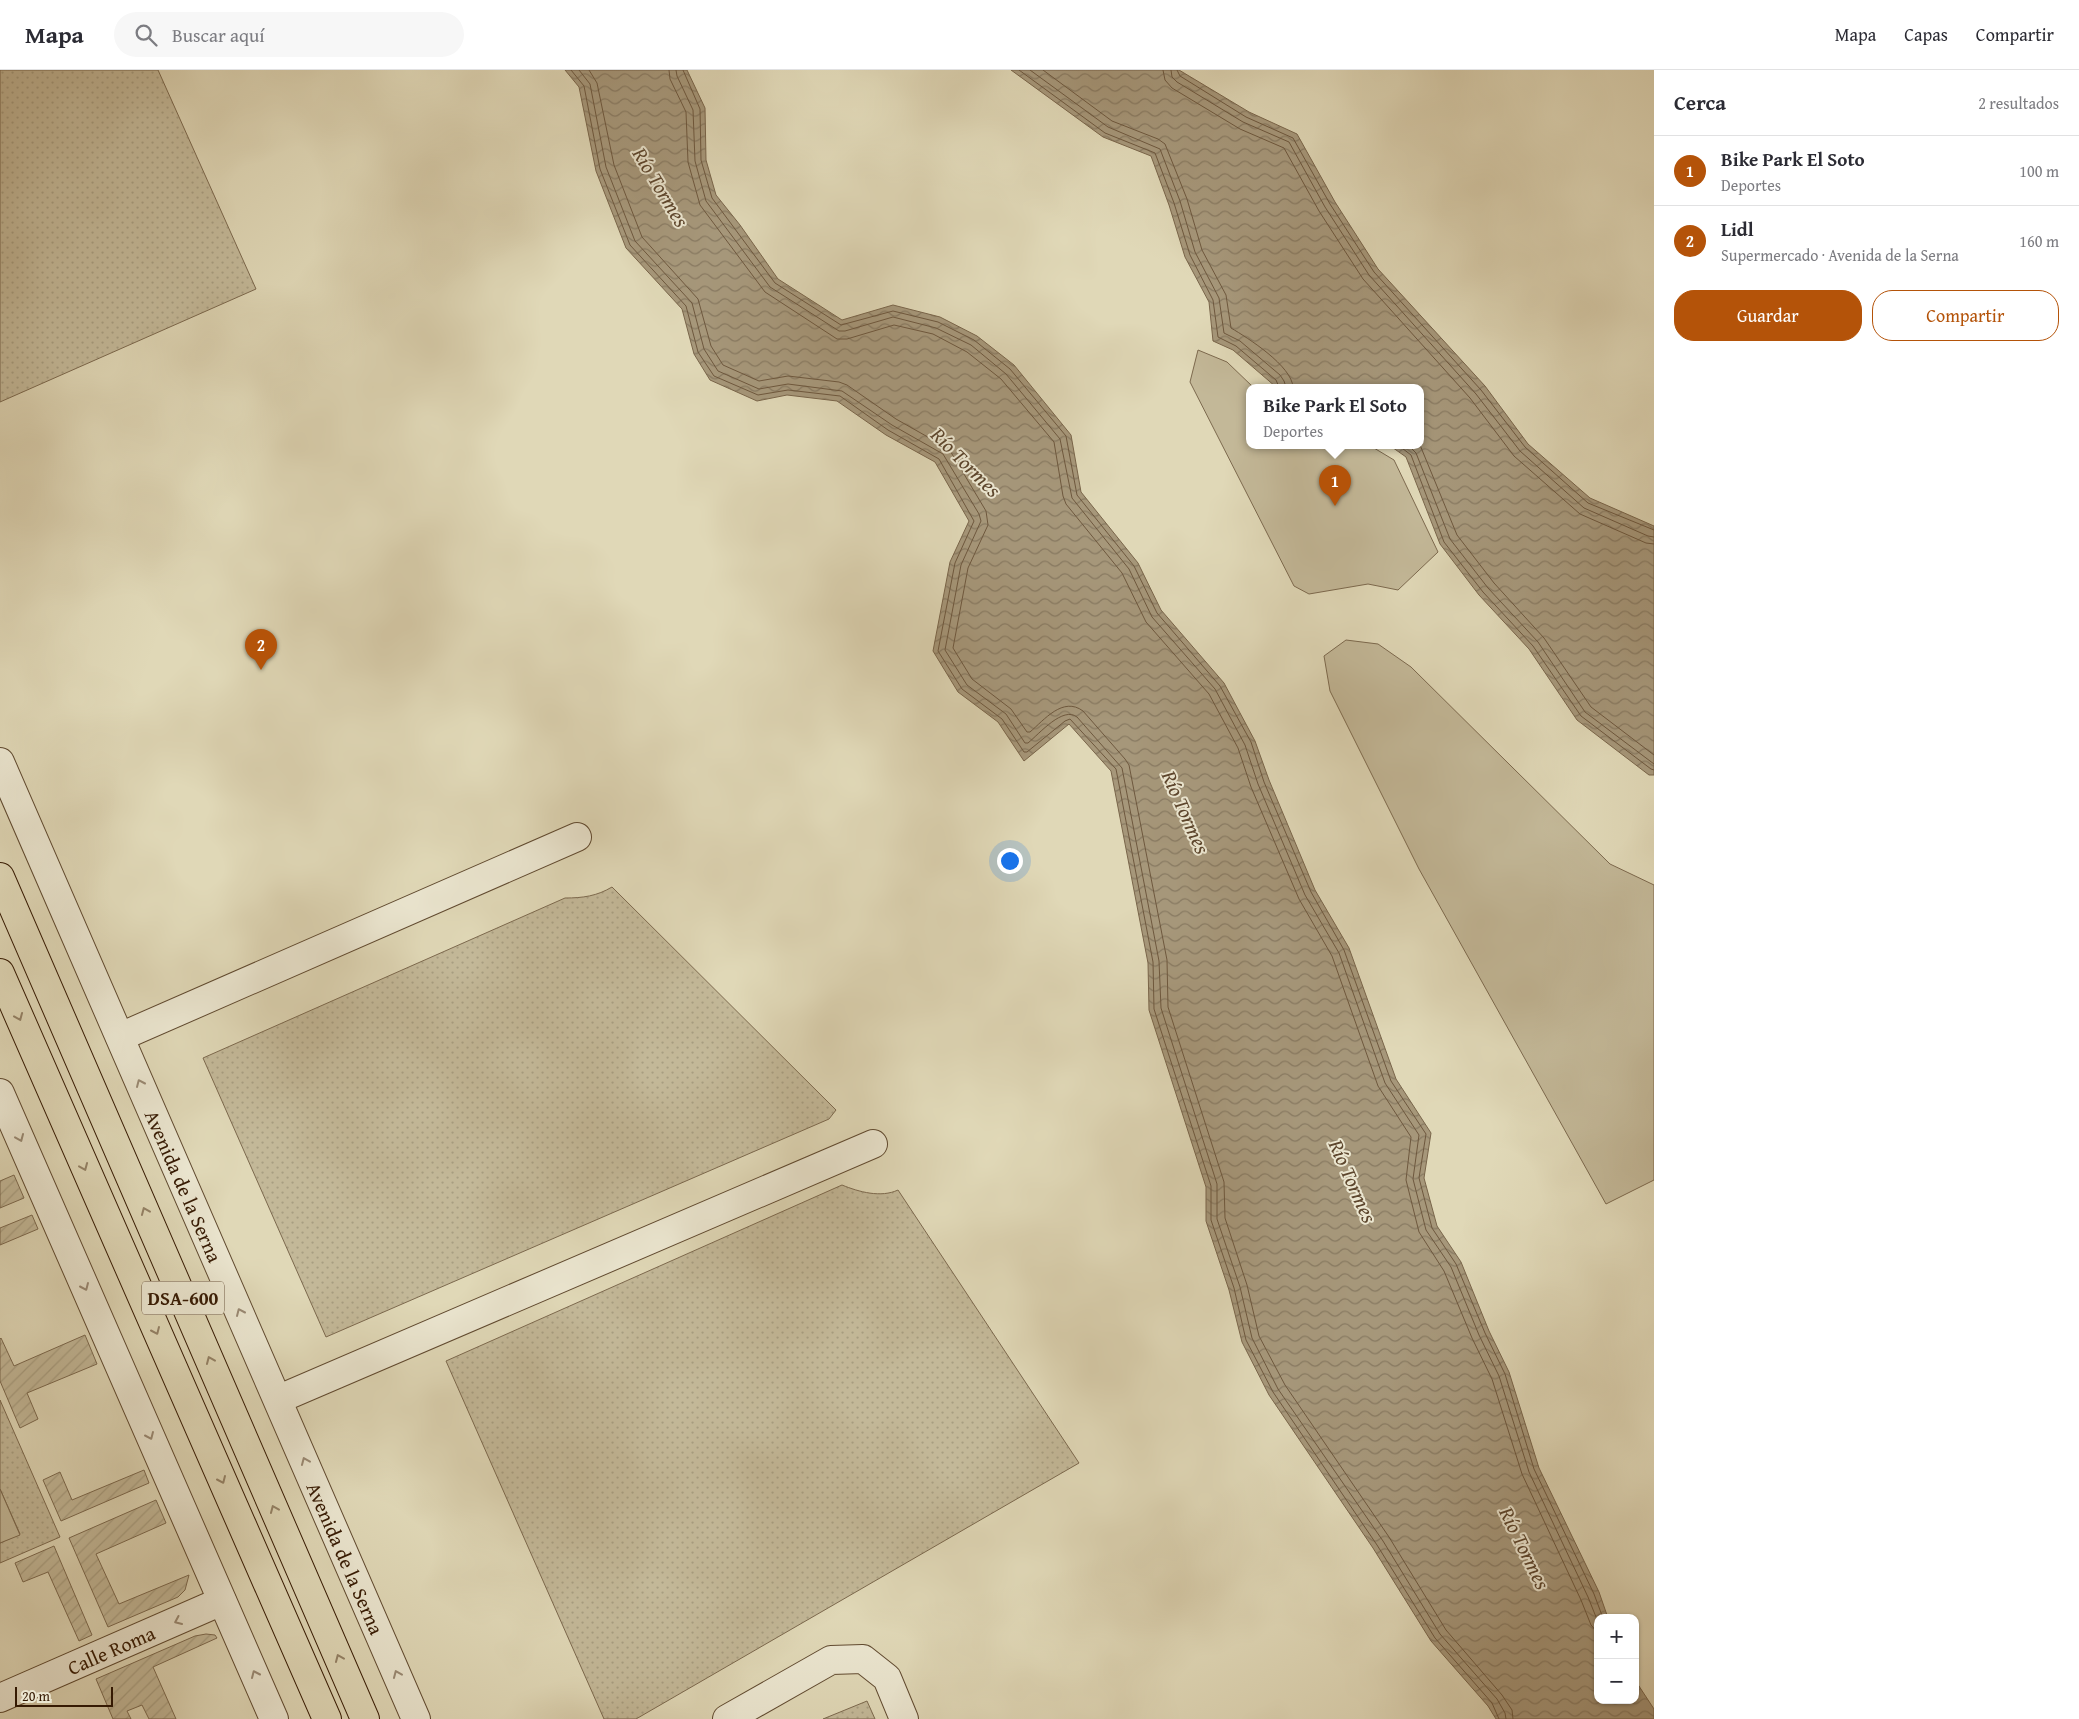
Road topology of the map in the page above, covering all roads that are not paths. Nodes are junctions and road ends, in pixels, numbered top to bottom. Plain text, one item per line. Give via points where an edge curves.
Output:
1 (0, 762) edge
2 (577, 837) dead end
3 (0, 877) edge
4 (0, 973) edge
5 (120, 1037) junction
6 (0, 1094) edge
7 (873, 1144) dead end
8 (278, 1400) junction
9 (222, 1601) junction
10 (0, 1698) edge
11 (274, 1719) edge
12 (327, 1719) edge
13 (366, 1719) edge
14 (416, 1719) edge
15 (727, 1719) edge
16 (904, 1719) edge

1 - 5 street, Avenida de la Serna
2 - 5 street
13 -> 3 main road, DSA-600
4 -> 12 main road, DSA-600
8 -> 5 street, Avenida de la Serna
6 -> 9 street
7 - 8 street
14 -> 8 street, Avenida de la Serna
9 -> 10 street, Calle Roma
11 -> 9 street
15 - 16 street via 830,1660 863,1660 887,1678

